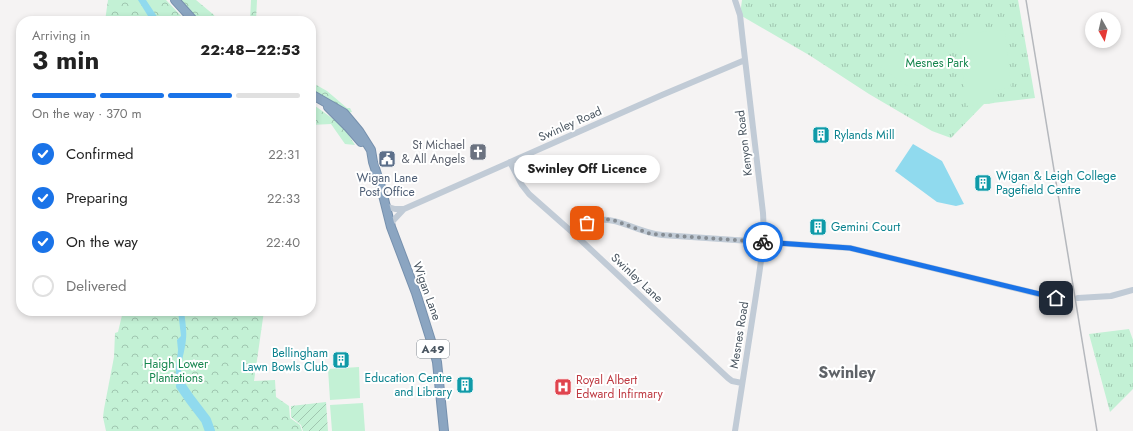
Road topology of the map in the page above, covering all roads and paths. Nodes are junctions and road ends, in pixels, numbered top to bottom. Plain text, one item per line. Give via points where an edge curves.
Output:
1 (175, 0) edge
2 (735, 0) edge
3 (189, 16) edge
4 (745, 60) junction
5 (316, 97) edge
6 (321, 100) junction
7 (373, 162) junction
8 (510, 162) junction
9 (385, 206) junction
10 (404, 209) junction
11 (390, 224) junction
12 (572, 232) junction
13 (763, 242) junction
14 (1133, 290) edge
15 (1078, 298) dead end
16 (1070, 299) dead end
17 (742, 383) junction
18 (444, 431) edge
19 (734, 431) edge

1 - 3 highway
2 - 4 street, Kenyon Road via 740,15
4 - 8 street, Swinley Road
4 - 13 street, Kenyon Road via 763,213
5 - 6 highway, A49
6 - 7 highway, Wigan Lane / A49 via 348,126
6 - 7 highway, Wigan Lane / A49 via 339,110 352,122 369,146
7 - 9 highway, Wigan Lane / A49
8 - 10 street, Swinley Road
8 - 12 street, Swinley Lane via 526,191
9 - 10 street
9 - 11 highway, Wigan Lane / A49
10 - 11 street, Swinley Road
11 - 18 highway, Wigan Lane / A49 via 432,344
12 - 13 street via 587,223 605,219 651,234
12 - 17 street, Swinley Lane via 728,378
13 - 16 street via 850,248 1047,296
13 - 17 street, Mesnes Road
14 - 15 street via 1111,296
17 - 19 street, Mesnes Road

